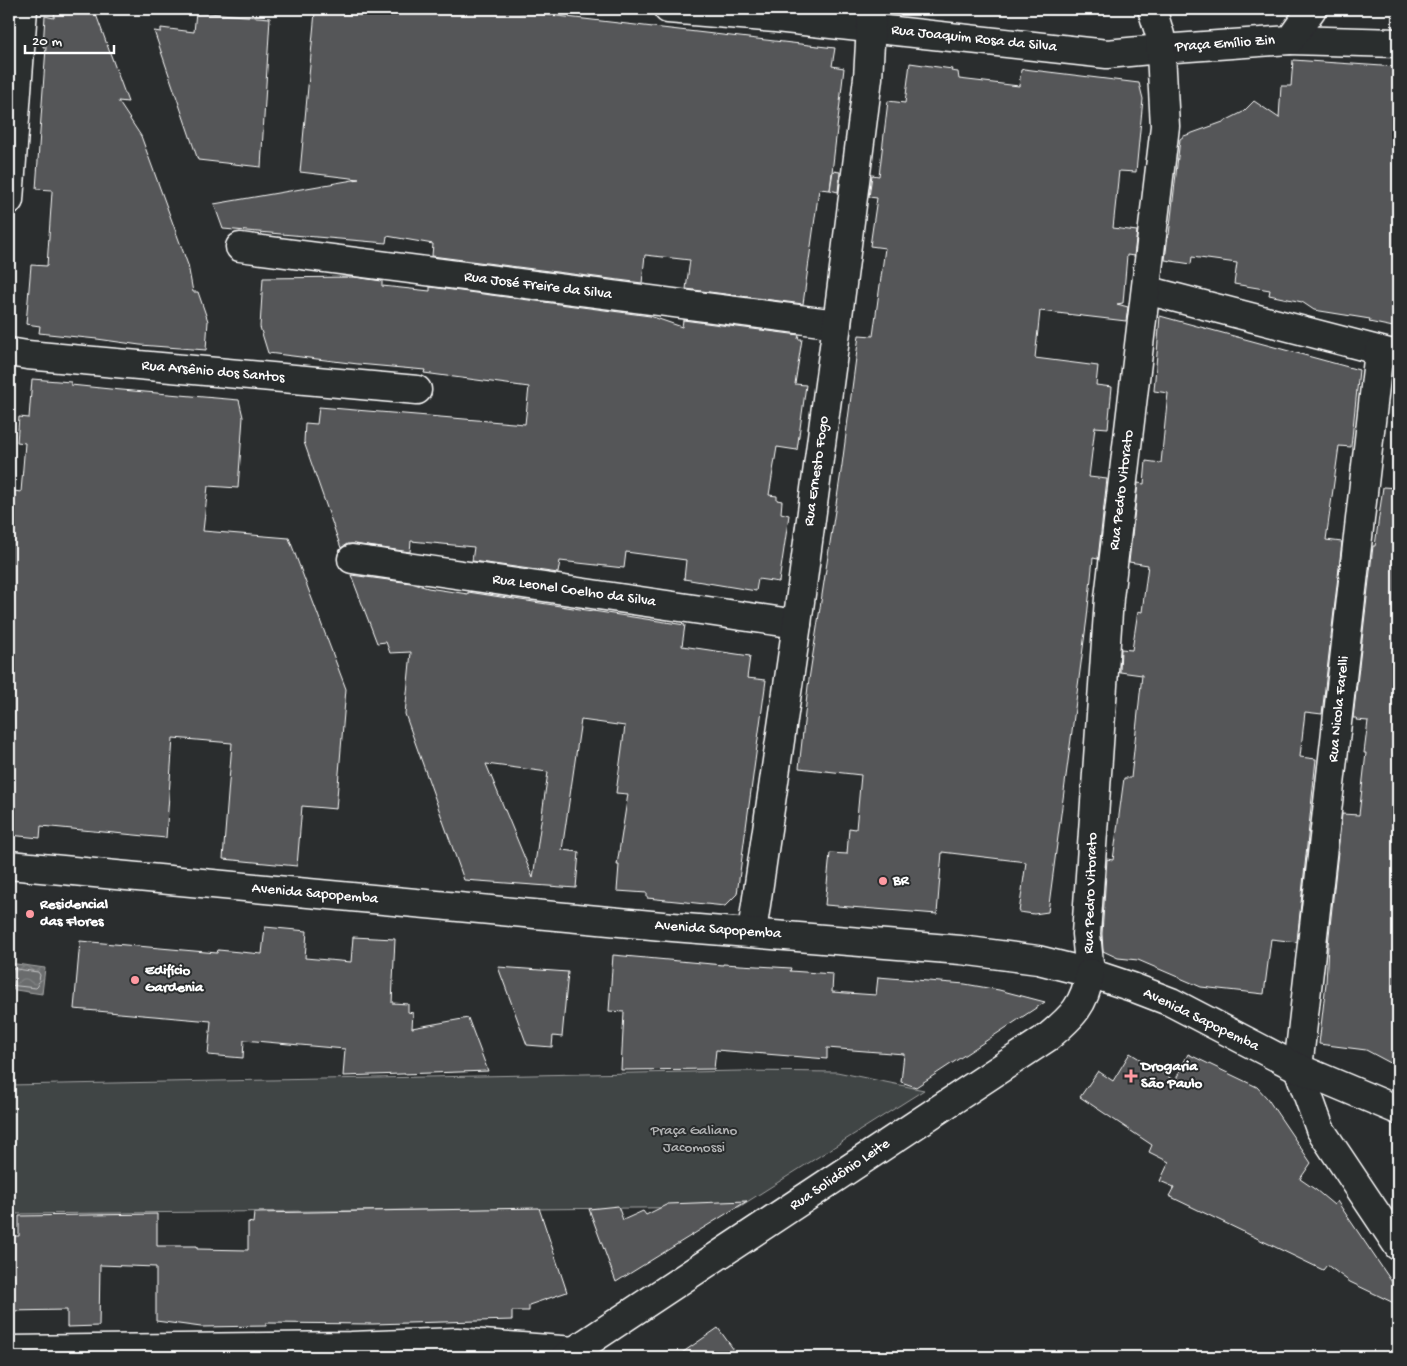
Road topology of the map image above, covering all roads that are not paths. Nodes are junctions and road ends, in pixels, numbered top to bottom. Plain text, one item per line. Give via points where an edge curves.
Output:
1 (22, 9) edge
2 (668, 9) edge
3 (1152, 9) edge
4 (1312, 9) edge
5 (872, 18) edge
6 (1290, 40) junction
7 (1398, 43) edge
8 (1161, 49) junction
9 (9, 200) edge
10 (240, 247) dead end
11 (1146, 290) junction
12 (837, 324) junction
13 (9, 352) edge
14 (1389, 353) edge
15 (417, 390) dead end
16 (352, 559) dead end
17 (797, 624) junction
18 (9, 865) edge
19 (752, 932) junction
20 (1090, 973) junction
21 (1298, 1068) junction
22 (1398, 1110) edge
23 (1398, 1246) edge
24 (9, 1350) edge
25 (134, 1353) edge
26 (570, 1354) edge

1 - 9 street
2 - 5 street, Rua Joaquim Rosa da Silva via 776,18
3 - 8 street, Rua Pedro Vitorato
4 - 6 street
5 - 8 street, Rua Joaquim Rosa da Silva via 1107,54
5 - 12 street, Rua Ernesto Fogo via 868,78
6 - 7 street, Praça Emílio Zin
6 - 8 street, Praça Emílio Zin
8 - 11 street, Rua Pedro Vitorato via 1165,126
10 - 12 street, Rua José Freire da Silva
11 - 14 street
11 - 20 street, Rua Pedro Vitorato via 1109,598 1086,934
12 - 17 street, Rua Ernesto Fogo
13 - 15 street, Rua Arsênio dos Santos
14 - 21 street, Rua Nicola Farelli
16 - 17 street, Rua Leonel Coelho da Silva
17 - 19 street, Rua Ernesto Fogo
18 - 19 street, Avenida Sapopemba
19 - 20 street, Avenida Sapopemba via 1009,955
20 - 21 street, Avenida Sapopemba via 1171,1002
20 - 26 street, Rua Solidônio Leite via 1082,1003 1048,1037
21 - 22 street, Avenida Sapopemba
21 - 23 street via 1320,1128
24 - 25 street
25 - 26 street via 457,1342

